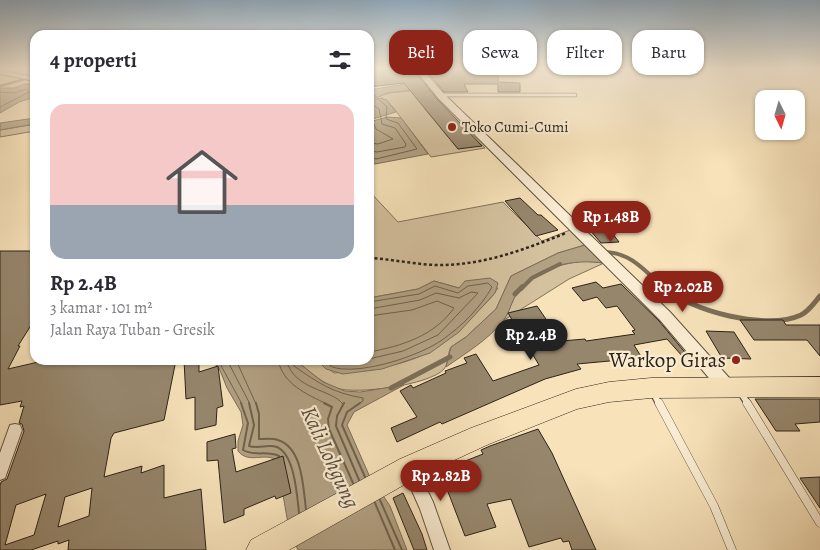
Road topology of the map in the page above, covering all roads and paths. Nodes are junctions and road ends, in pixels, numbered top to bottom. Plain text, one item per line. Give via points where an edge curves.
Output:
1 (440, 95) joint
2 (576, 95) dead end
3 (576, 229) junction
4 (374, 259) edge
5 (732, 386) junction
6 (820, 387) edge
7 (651, 388) junction
8 (16, 430) dead end
9 (405, 470) junction
10 (0, 474) edge
11 (820, 523) edge
12 (268, 545) edge
13 (442, 550) edge
14 (732, 550) edge

1 - 2 lane
1 - 3 street
3 - 4 path via 490,261 446,266
3 - 5 street
5 - 6 highway
5 - 7 highway
5 - 11 lane
7 - 9 highway via 576,399 480,436
7 - 14 lane via 711,500
8 - 10 street
9 - 12 highway
9 - 13 street via 427,508

